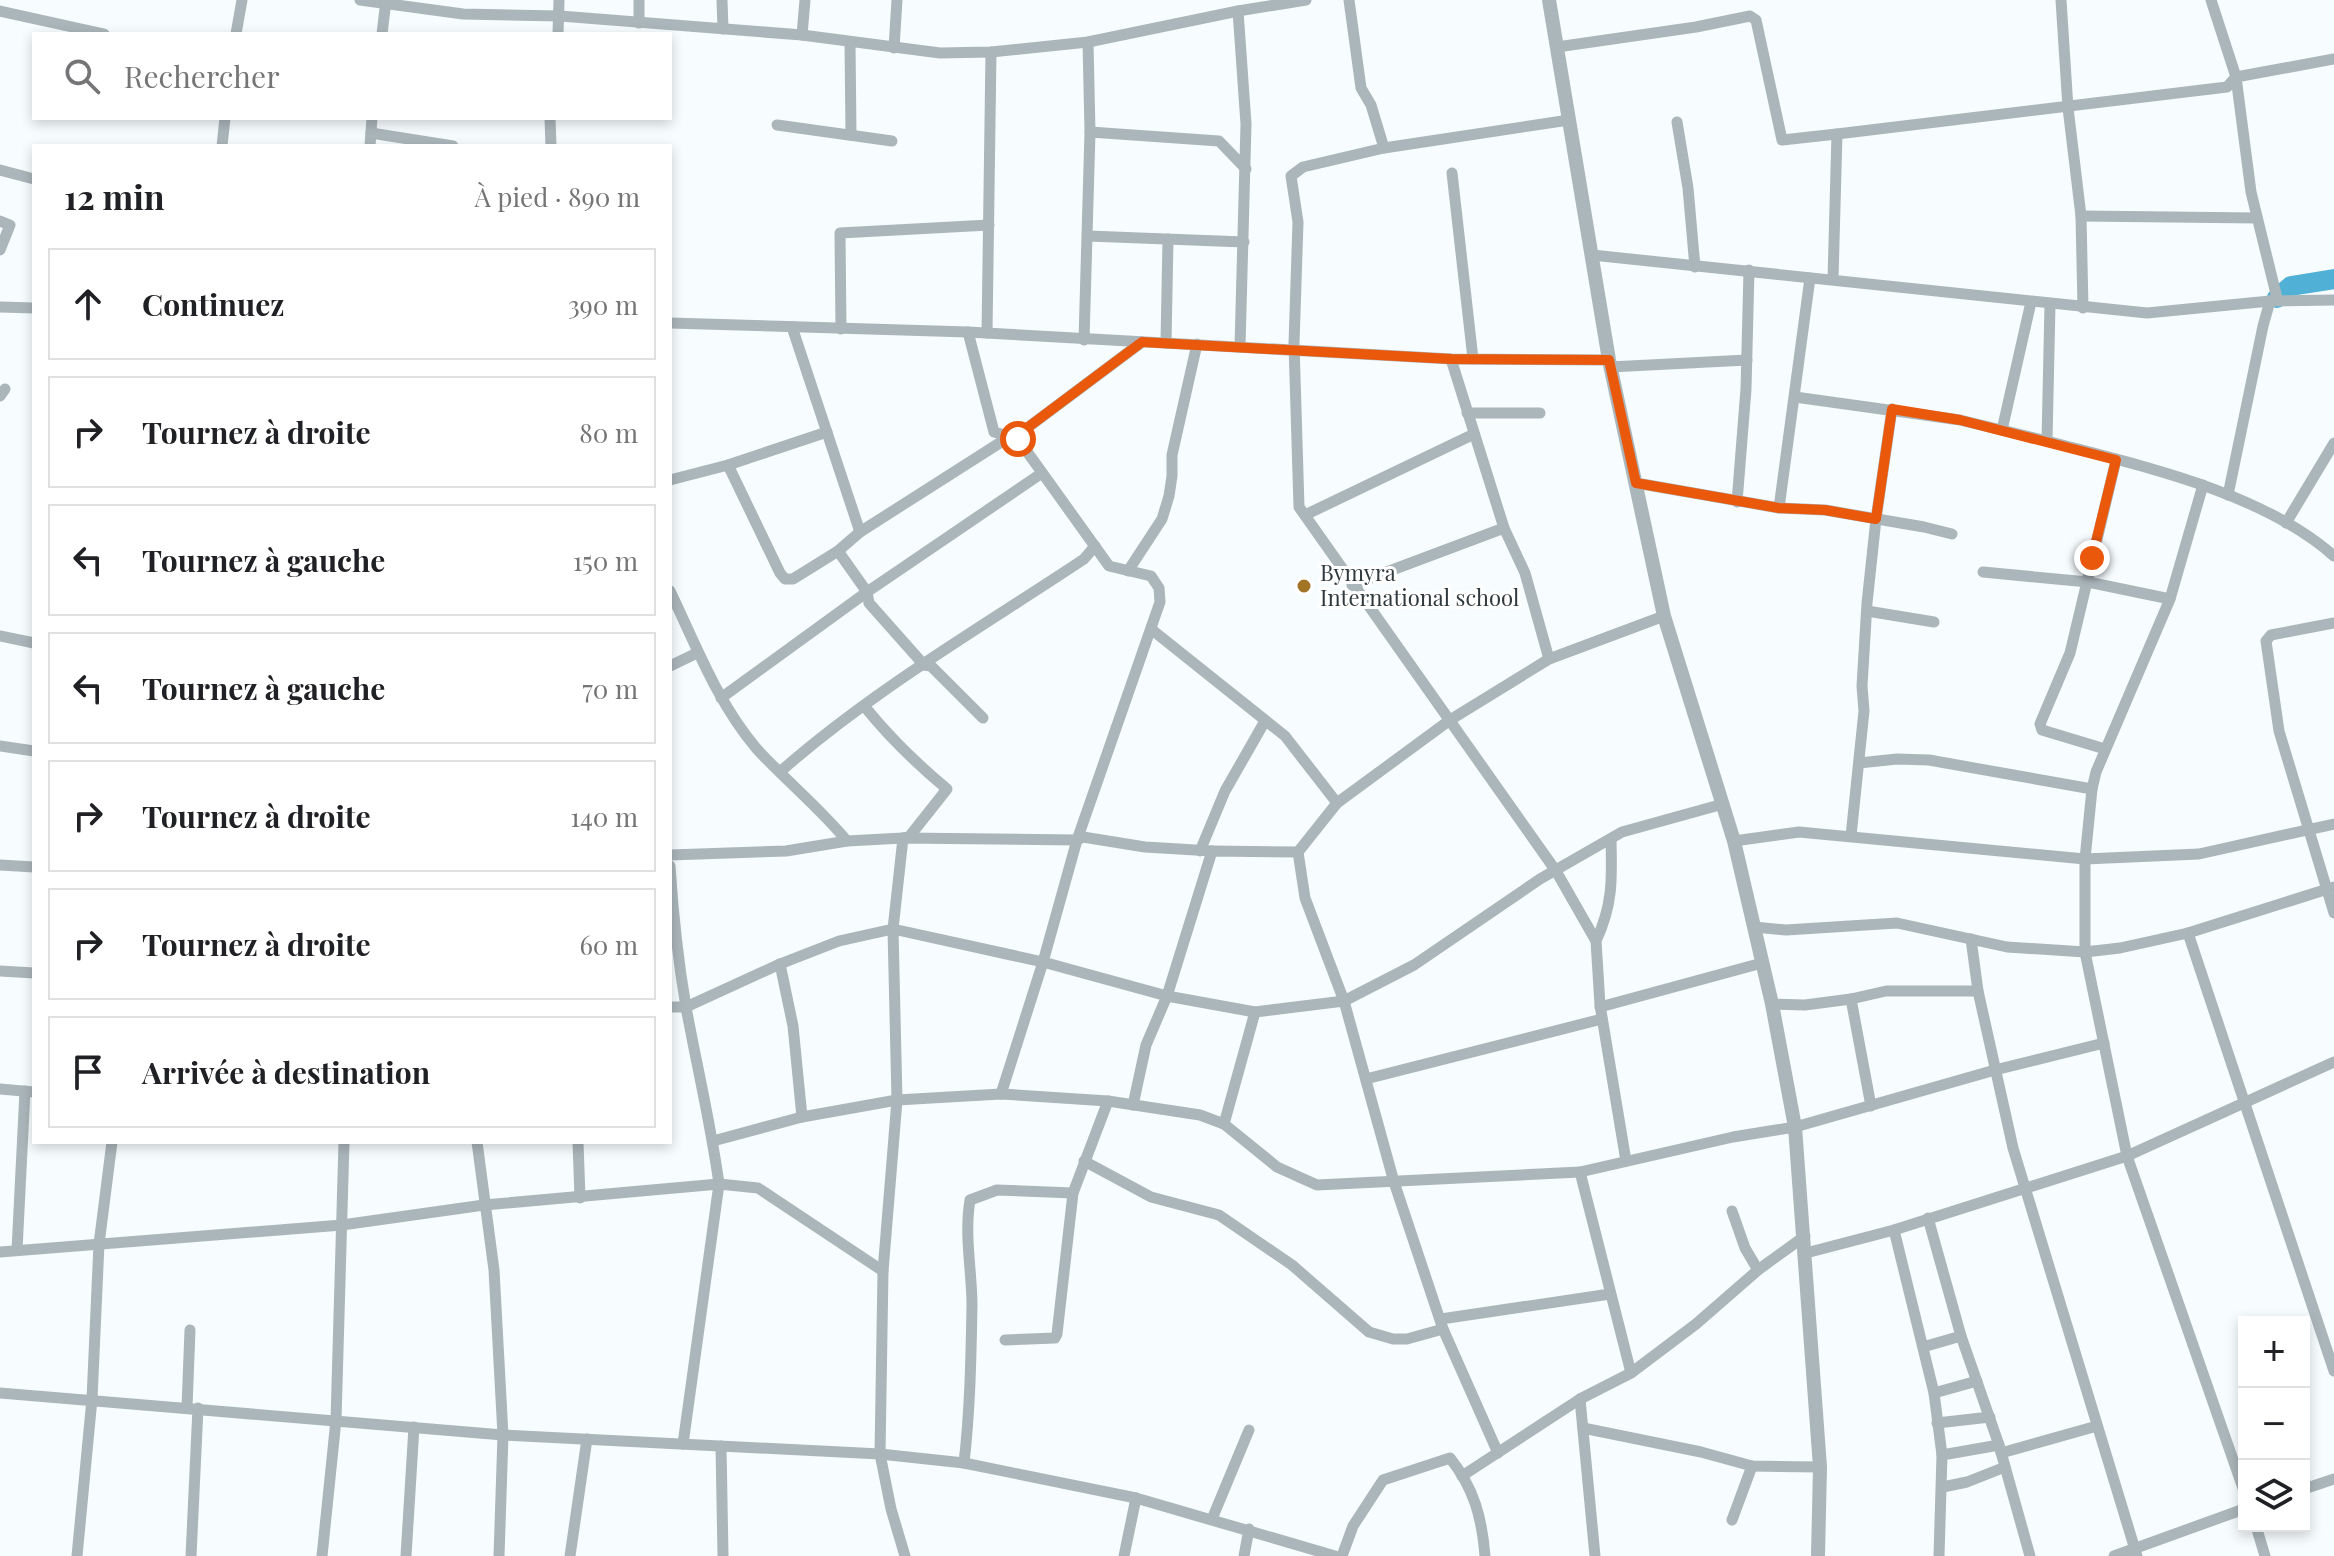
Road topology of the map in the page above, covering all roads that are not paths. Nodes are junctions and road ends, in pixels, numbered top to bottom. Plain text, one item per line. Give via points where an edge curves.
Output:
1 (242, 0) edge
2 (360, 0) edge
3 (464, 0) edge
4 (559, 0) edge
5 (639, 0) edge
6 (722, 0) edge
7 (805, 0) edge
8 (897, 0) edge
9 (1306, 0) edge
10 (1349, 0) edge
11 (1549, 0) edge
12 (2061, 0) edge
13 (2211, 0) edge
14 (386, 2) edge
15 (1274, 3) edge
16 (0, 11) edge
17 (1238, 11) junction
18 (463, 14) junction
19 (560, 16) junction
20 (639, 23) junction
21 (723, 29) junction
22 (95, 32) edge
23 (236, 32) edge
24 (382, 32) edge
25 (558, 32) edge
26 (802, 35) junction
27 (850, 42) junction
28 (1088, 42) junction
29 (1557, 47) junction
30 (894, 48) junction
31 (991, 52) junction
32 (2334, 59) edge
33 (2236, 77) junction
34 (2068, 108) junction
35 (225, 120) edge
36 (372, 120) edge
37 (550, 120) edge
38 (1569, 120) junction
39 (1677, 122) dead end
40 (777, 125) dead end
41 (1090, 132) junction
42 (1837, 134) junction
43 (851, 135) junction
44 (370, 140) edge
45 (892, 141) dead end
46 (222, 144) edge
47 (425, 144) edge
48 (551, 144) edge
49 (1384, 148) junction
50 (1246, 169) junction
51 (0, 170) edge
52 (1452, 173) dead end
53 (32, 178) edge
54 (2081, 216) junction
55 (2257, 218) junction
56 (0, 221) edge
57 (989, 225) junction
58 (1088, 236) junction
59 (1168, 239) junction
60 (1244, 242) junction
61 (0, 250) edge
62 (1592, 255) junction
63 (1695, 267) junction
64 (1749, 270) junction
65 (1810, 278) junction
66 (1833, 279) junction
67 (2334, 300) edge
68 (2270, 301) junction
69 (2031, 302) junction
70 (2050, 304) junction
71 (0, 307) edge
72 (32, 308) edge
73 (2083, 308) junction
74 (672, 323) edge
75 (792, 327) junction
76 (841, 329) junction
77 (968, 332) junction
78 (987, 333) junction
79 (1084, 340) junction
80 (1142, 342) junction
81 (1166, 343) junction
82 (1197, 344) junction
83 (1240, 347) junction
84 (1294, 350) junction
85 (1451, 359) junction
86 (1473, 359) junction
87 (1747, 360) junction
88 (1610, 363) junction
89 (1795, 397) junction
90 (1892, 409) junction
91 (1467, 413) junction
92 (1540, 413) dead end
93 (2002, 430) junction
94 (827, 432) junction
95 (1474, 434) junction
96 (1009, 437) junction
97 (2047, 441) junction
98 (2334, 443) edge
99 (2116, 460) junction
100 (728, 465) junction
101 (1042, 473) junction
102 (672, 479) edge
103 (1636, 483) junction
104 (2203, 485) junction
105 (2228, 495) junction
106 (1737, 502) junction
107 (1779, 508) junction
108 (1305, 515) junction
109 (1876, 519) junction
110 (2286, 523) junction
111 (1504, 528) junction
112 (860, 532) junction
113 (1952, 534) dead end
114 (1095, 546) junction
115 (838, 551) junction
116 (2334, 556) edge
117 (1128, 571) junction
118 (1983, 572) dead end
119 (2088, 582) junction
120 (1352, 585) junction
121 (867, 592) junction
122 (2170, 599) junction
123 (672, 600) edge
124 (1867, 611) junction
125 (1664, 616) junction
126 (1934, 622) dead end
127 (2334, 623) edge
128 (1151, 629) junction
129 (0, 636) edge
130 (32, 643) edge
131 (697, 653) junction
132 (1549, 659) junction
133 (672, 665) edge
134 (924, 665) junction
135 (721, 698) junction
136 (865, 707) junction
137 (983, 718) dead end
138 (1450, 720) junction
139 (1265, 721) junction
140 (0, 746) edge
141 (2105, 749) junction
142 (32, 751) edge
143 (1859, 763) junction
144 (781, 771) junction
145 (2092, 789) junction
146 (1337, 803) junction
147 (1723, 804) junction
148 (2334, 824) edge
149 (2308, 829) junction
150 (1851, 836) junction
151 (903, 838) junction
152 (1077, 840) junction
153 (1611, 840) junction
154 (847, 841) junction
155 (1734, 841) junction
156 (1206, 851) junction
157 (1298, 852) junction
158 (672, 855) edge
159 (2085, 859) junction
160 (0, 865) edge
161 (32, 867) edge
162 (1556, 871) junction
163 (2330, 888) edge
164 (672, 898) edge
165 (2334, 913) edge
166 (1754, 927) junction
167 (893, 929) junction
168 (2188, 933) junction
169 (1971, 939) junction
170 (1596, 941) junction
171 (2085, 952) junction
172 (1043, 962) junction
173 (1762, 963) junction
174 (780, 964) junction
175 (0, 971) edge
176 (32, 973) edge
177 (1978, 991) junction
178 (1167, 996) junction
179 (1851, 999) junction
180 (1344, 1001) junction
181 (1772, 1004) junction
182 (672, 1007) edge
183 (686, 1007) junction
184 (1255, 1012) junction
185 (1601, 1013) junction
186 (2104, 1043) junction
187 (2334, 1062) edge
188 (1995, 1070) junction
189 (1366, 1079) junction
190 (0, 1089) edge
191 (30, 1091) edge
192 (1001, 1094) junction
193 (897, 1100) junction
194 (1108, 1101) junction
195 (2246, 1104) junction
196 (1133, 1105) junction
197 (1871, 1106) junction
198 (802, 1117) junction
199 (1224, 1124) junction
200 (1795, 1127) junction
201 (713, 1141) junction
202 (112, 1144) edge
203 (344, 1144) edge
204 (477, 1144) edge
205 (578, 1144) edge
206 (2127, 1156) junction
207 (1084, 1161) junction
208 (1626, 1161) junction
209 (1580, 1172) junction
210 (1394, 1182) junction
211 (719, 1184) junction
212 (2024, 1188) junction
213 (1073, 1193) junction
214 (580, 1198) junction
215 (484, 1205) junction
216 (1732, 1211) dead end
217 (1928, 1218) junction
218 (342, 1225) junction
219 (1894, 1230) junction
220 (1805, 1236) junction
221 (99, 1244) junction
222 (17, 1250) junction
223 (0, 1252) edge
224 (1806, 1253) junction
225 (1758, 1270) junction
226 (883, 1271) junction
227 (1610, 1294) junction
228 (1442, 1324) junction
229 (190, 1330) dead end
230 (1961, 1336) junction
231 (1005, 1340) dead end
232 (1923, 1347) junction
233 (2334, 1371) edge
234 (1631, 1373) junction
235 (1977, 1381) junction
236 (0, 1393) edge
237 (1934, 1393) junction
238 (92, 1399) junction
239 (1580, 1399) junction
240 (192, 1408) junction
241 (1990, 1417) junction
242 (336, 1420) junction
243 (1937, 1423) junction
244 (2097, 1426) junction
245 (414, 1427) junction
246 (1583, 1428) junction
247 (1249, 1430) dead end
248 (503, 1435) junction
249 (587, 1439) junction
250 (683, 1444) junction
251 (721, 1446) junction
252 (2000, 1449) junction
253 (1498, 1453) junction
254 (880, 1454) junction
255 (1942, 1455) junction
256 (964, 1463) junction
257 (1752, 1466) junction
258 (1820, 1467) junction
259 (2005, 1467) junction
260 (2238, 1474) edge
261 (1462, 1476) junction
262 (2334, 1479) edge
263 (1943, 1487) junction
264 (2310, 1487) edge
265 (1136, 1498) junction
266 (2238, 1511) edge
267 (1212, 1519) junction
268 (1732, 1520) dead end
269 (1249, 1529) junction
270 (2258, 1532) edge
271 (2136, 1552) edge
272 (77, 1556) edge
273 (191, 1556) edge
274 (322, 1556) edge
275 (406, 1556) edge
276 (499, 1556) edge
277 (570, 1556) edge
278 (723, 1556) edge
279 (905, 1556) edge
280 (1124, 1556) edge
281 (1244, 1556) edge
282 (1335, 1556) edge
283 (1342, 1556) edge
284 (1485, 1556) edge
285 (1595, 1556) edge
286 (1818, 1556) edge
287 (1939, 1556) edge
288 (2030, 1556) edge
289 (2114, 1556) edge
290 (2265, 1556) edge

1 - 23 street
2 - 14 street
3 - 18 street
4 - 19 street
5 - 20 street
6 - 21 street
7 - 26 street
8 - 30 street
9 - 15 street
10 - 49 street via 1361,88
11 - 29 street
12 - 34 street
13 - 33 street
14 - 18 street
14 - 24 street
15 - 17 street
16 - 22 street
17 - 28 street
17 - 50 street
18 - 19 street
19 - 20 street
19 - 25 street
20 - 21 street
21 - 26 street
26 - 27 street
27 - 30 street
27 - 43 street
28 - 31 street
28 - 41 street
29 - 38 street
29 - 42 street via 1750,16 1756,20 1782,140
30 - 31 street
31 - 57 street
32 - 33 street
33 - 34 street via 2227,87
33 - 55 street
34 - 42 street
34 - 54 street
35 - 46 street
36 - 44 street
37 - 48 street
38 - 49 street
38 - 62 street
39 - 63 street
40 - 43 street
41 - 50 street via 1219,141
41 - 58 street
42 - 66 street
43 - 45 street
44 - 47 street
49 - 84 street via 1303,167 1291,176 1298,235
50 - 60 street
51 - 53 street
52 - 86 street
54 - 55 street
54 - 73 street
55 - 68 street via 2277,298
56 - 61 street via 10,225
57 - 76 street via 840,233
57 - 78 street
58 - 59 street
58 - 79 street
59 - 60 street
59 - 81 street
60 - 83 street
62 - 63 street
62 - 88 street
63 - 64 street
64 - 65 street
64 - 87 street
65 - 66 street
65 - 89 street
66 - 69 street
67 - 68 street
68 - 73 street via 2147,313
68 - 105 street
69 - 70 street
69 - 93 street
70 - 73 street
70 - 97 street
71 - 72 street
74 - 75 street
75 - 76 street
75 - 94 street
76 - 77 street
77 - 78 street
77 - 96 street via 994,432
78 - 79 street
79 - 80 street
80 - 81 street
80 - 96 street
81 - 82 street
82 - 83 street
82 - 117 street via 1172,455 1169,496 1162,519
83 - 84 street
84 - 85 street
84 - 108 street via 1299,507
85 - 86 street
85 - 91 street
86 - 88 street
87 - 88 street
87 - 106 street
88 - 103 street
89 - 90 street
89 - 107 street
90 - 93 street
90 - 109 street
91 - 92 street
91 - 95 street
93 - 97 street
94 - 100 street
94 - 112 street
95 - 108 street
95 - 111 street
96 - 101 street via 1018,439
96 - 112 street
97 - 99 street
98 - 110 street
99 - 104 street
99 - 119 street
100 - 102 street
100 - 115 street via 785,579
101 - 114 street
101 - 121 street
103 - 106 street
103 - 125 street
104 - 105 street
104 - 122 street
105 - 110 street
106 - 107 street
107 - 109 street
108 - 120 street
109 - 113 street
109 - 124 street
110 - 116 street
111 - 120 street
111 - 132 street via 1525,573
112 - 115 street
114 - 117 street via 1109,566
114 - 134 street via 1084,559
115 - 121 street
117 - 128 street via 1151,576 1159,588
118 - 119 street
119 - 122 street
119 - 141 street via 2070,653 2040,728
120 - 138 street
121 - 134 street via 869,603
121 - 135 street
122 - 141 street
123 - 131 street
124 - 126 street
124 - 143 street
125 - 132 street
125 - 147 street
127 - 149 street via 2271,635 2266,641 2279,731
128 - 139 street
128 - 152 street
129 - 130 street
131 - 133 street
131 - 135 street
132 - 138 street
134 - 136 street
134 - 137 street
135 - 144 street via 756,748
136 - 144 street
136 - 151 street via 947,789
138 - 146 street
138 - 162 street
139 - 146 street via 1285,736
139 - 156 street via 1225,791
140 - 142 street
141 - 145 street
143 - 145 street via 1929,760
143 - 150 street
144 - 154 street
145 - 159 street
146 - 157 street
147 - 153 street via 1622,832
147 - 155 street
148 - 149 street
149 - 159 street via 2199,854
149 - 163 street
150 - 155 street via 1799,832
150 - 159 street
151 - 152 street
151 - 154 street
151 - 167 street
152 - 156 street
152 - 172 street
153 - 162 street
153 - 170 street via 1613,886
154 - 158 street via 786,851
155 - 166 street
156 - 157 street
156 - 178 street
157 - 180 street via 1305,898
159 - 171 street
160 - 161 street
162 - 170 street
162 - 180 street via 1414,965
163 - 165 street
163 - 168 street
164 - 183 street
166 - 169 street via 1897,923
166 - 173 street
167 - 172 street
167 - 174 street via 839,941
167 - 193 street
168 - 171 street
168 - 195 street
169 - 171 street
169 - 177 street
170 - 185 street
171 - 186 street
172 - 178 street
172 - 192 street
173 - 181 street
173 - 185 street
174 - 183 street
174 - 198 street via 793,1026
175 - 176 street
177 - 179 street via 1886,991
177 - 188 street
178 - 184 street
178 - 196 street via 1146,1045
179 - 181 street
179 - 197 street
180 - 184 street
180 - 189 street
181 - 200 street
182 - 183 street
183 - 201 street
184 - 199 street
185 - 189 street
185 - 208 street
186 - 188 street
186 - 206 street
187 - 195 street
188 - 197 street
188 - 212 street
189 - 210 street
190 - 191 street
191 - 222 street
192 - 193 street
192 - 194 street
193 - 198 street
193 - 226 street
194 - 196 street
194 - 207 street
195 - 206 street
195 - 233 street
196 - 199 street
197 - 200 street
198 - 201 street
199 - 210 street via 1277,1167 1317,1185
200 - 208 street
200 - 220 street
201 - 211 street
202 - 221 street
203 - 218 street
204 - 215 street
205 - 214 street
206 - 212 street
206 - 260 street
207 - 213 street
207 - 228 street via 1151,1197 1219,1215 1292,1265 1369,1332 1407,1339
208 - 209 street
209 - 210 street
209 - 227 street
210 - 228 street
211 - 214 street
211 - 226 street via 758,1188
211 - 250 street
212 - 217 street
212 - 244 street
213 - 231 street via 1057,1334
213 - 256 street via 997,1190 970,1200 966,1222 971,1405
214 - 215 street
215 - 218 street
215 - 248 street via 494,1270
216 - 225 street
217 - 219 street
217 - 230 street
218 - 221 street
218 - 242 street
219 - 224 street
219 - 232 street
220 - 224 street
220 - 225 street
221 - 222 street
221 - 238 street
222 - 223 street
224 - 258 street
225 - 234 street
226 - 254 street
227 - 228 street
227 - 234 street
228 - 253 street
229 - 240 street
230 - 232 street
230 - 235 street
232 - 237 street
234 - 239 street
235 - 237 street
235 - 241 street
236 - 238 street
237 - 243 street
238 - 240 street
238 - 272 street
239 - 246 street
239 - 253 street
240 - 242 street
240 - 273 street
241 - 243 street
241 - 252 street
242 - 245 street
242 - 274 street
243 - 255 street
244 - 252 street
244 - 271 street
245 - 248 street
245 - 275 street
246 - 257 street
246 - 285 street
247 - 267 street
248 - 249 street
248 - 276 street
249 - 250 street
249 - 277 street
250 - 251 street
251 - 254 street
251 - 278 street
252 - 255 street
252 - 259 street
253 - 261 street
254 - 256 street
254 - 279 street
255 - 263 street
256 - 265 street
257 - 258 street
257 - 268 street
258 - 286 street
259 - 263 street
259 - 288 street
261 - 283 street via 1450,1458 1383,1480 1353,1526
261 - 284 street via 1476,1499
262 - 264 street
263 - 287 street
265 - 267 street
265 - 280 street
266 - 271 street
267 - 269 street
269 - 281 street
269 - 282 street
270 - 290 street
271 - 289 street

